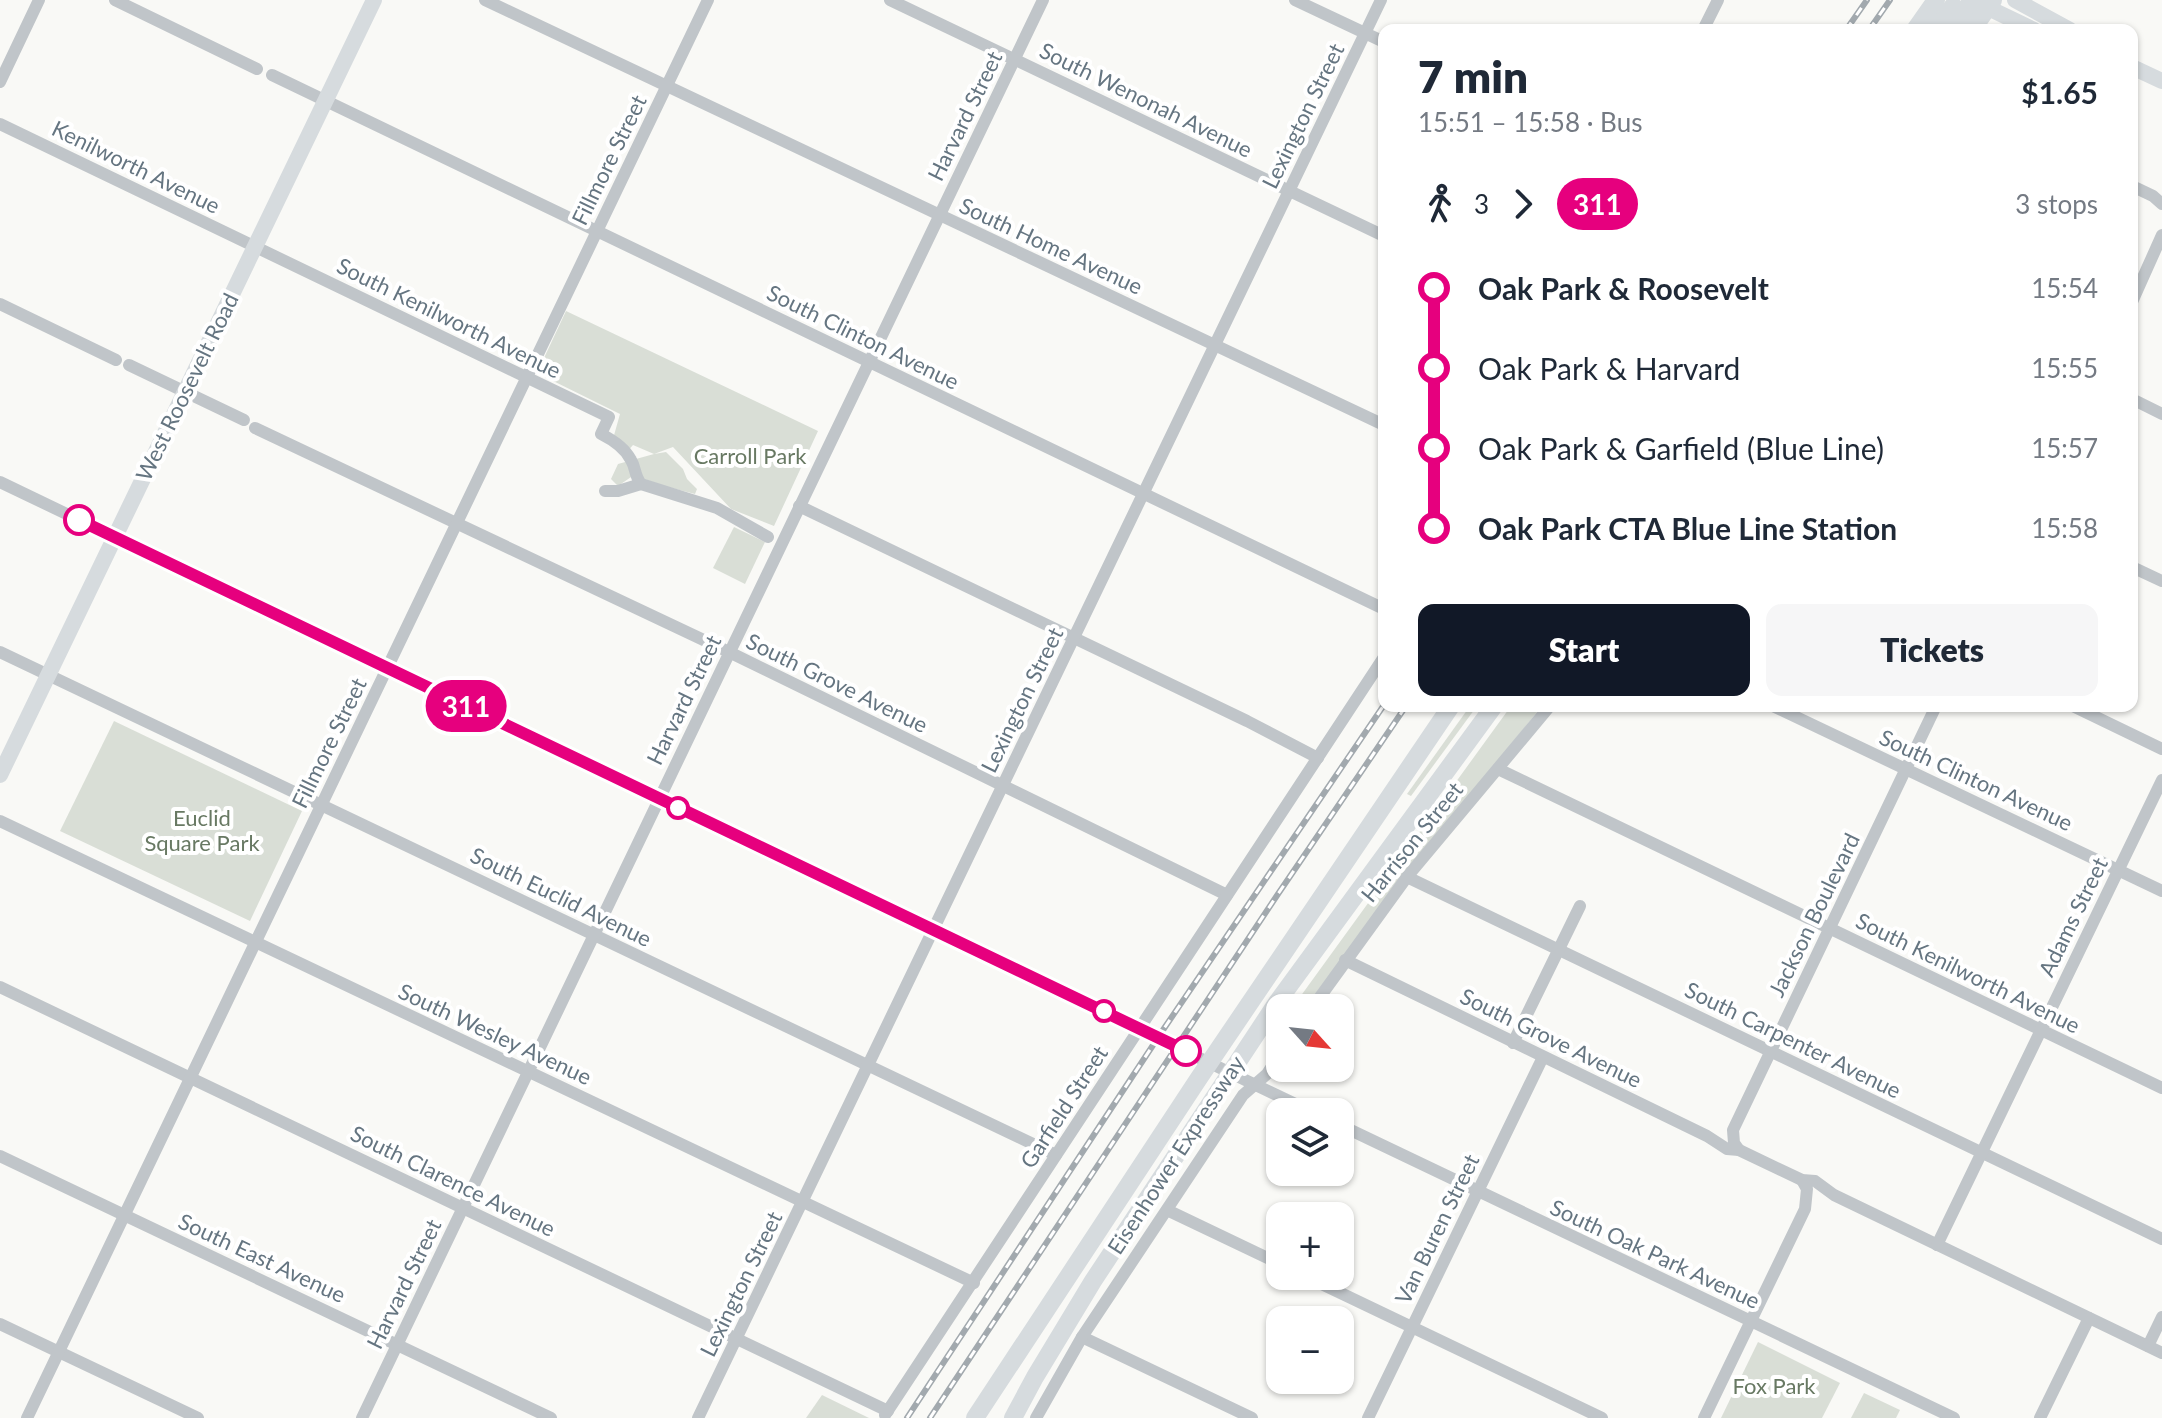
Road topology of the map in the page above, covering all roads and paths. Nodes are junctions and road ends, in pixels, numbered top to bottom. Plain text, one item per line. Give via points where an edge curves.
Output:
1 (39, 0) edge
2 (115, 0) edge
3 (374, 0) edge
4 (485, 0) edge
5 (708, 0) edge
6 (890, 0) edge
7 (1043, 0) edge
8 (1295, 0) edge
9 (1381, 0) edge
10 (1718, 0) edge
11 (1936, 0) edge
12 (1957, 0) edge
13 (2015, 0) edge
14 (1978, 1) edge
15 (1706, 24) edge
16 (1919, 24) edge
17 (1940, 24) edge
18 (1957, 24) edge
19 (1973, 24) edge
20 (2022, 24) edge
21 (2060, 24) edge
22 (1365, 33) junction
23 (1378, 39) edge
24 (1015, 60) junction
25 (257, 69) dead end
26 (2138, 70) edge
27 (272, 75) dead end
28 (2162, 81) edge
29 (0, 82) edge
30 (667, 86) junction
31 (325, 102) junction
32 (0, 124) edge
33 (2138, 190) edge
34 (1289, 191) junction
35 (2162, 204) edge
36 (940, 215) junction
37 (597, 232) junction
38 (1378, 233) edge
39 (2162, 235) edge
40 (255, 246) junction
41 (2162, 252) edge
42 (2146, 275) junction
43 (2138, 290) edge
44 (0, 304) edge
45 (1215, 345) junction
46 (116, 360) dead end
47 (869, 362) junction
48 (129, 365) dead end
49 (527, 377) junction
50 (185, 392) junction
51 (2138, 402) edge
52 (2162, 414) edge
53 (1378, 422) edge
54 (0, 482) edge
55 (641, 484) junction
56 (605, 491) dead end
57 (1143, 494) junction
58 (799, 506) junction
59 (457, 524) junction
60 (115, 537) junction
61 (768, 537) dead end
62 (2138, 570) edge
63 (2162, 581) edge
64 (1378, 606) edge
65 (1074, 637) junction
66 (0, 652) edge
67 (729, 652) junction
68 (1378, 666) edge
69 (387, 668) junction
70 (48, 675) junction
71 (1447, 712) edge
72 (1490, 712) edge
73 (1545, 712) edge
74 (1786, 712) edge
75 (1933, 712) edge
76 (2085, 712) edge
77 (2162, 749) edge
78 (1318, 758) junction
79 (1498, 769) junction
80 (1906, 769) junction
81 (0, 775) edge
82 (2162, 780) edge
83 (1003, 785) junction
84 (659, 799) junction
85 (321, 805) junction
86 (0, 821) edge
87 (2118, 870) junction
88 (1407, 877) junction
89 (2162, 891) edge
90 (1227, 895) junction
91 (1580, 906) dead end
92 (1830, 929) junction
93 (933, 930) junction
94 (594, 935) junction
95 (255, 942) junction
96 (1559, 950) junction
97 (1345, 960) junction
98 (0, 987) edge
99 (1322, 994) edge
100 (1142, 1029) junction
101 (2041, 1030) junction
102 (1513, 1043) junction
103 (1771, 1052) junction
104 (1543, 1057) junction
105 (868, 1066) junction
106 (528, 1072) junction
107 (1266, 1075) edge
108 (189, 1078) junction
109 (1256, 1085) junction
110 (2162, 1088) edge
111 (1283, 1098) edge
112 (1354, 1132) edge
113 (1736, 1147) junction
114 (1982, 1153) junction
115 (1056, 1155) junction
116 (0, 1156) edge
117 (1804, 1184) junction
118 (1478, 1191) junction
119 (803, 1202) junction
120 (463, 1208) junction
121 (1167, 1210) junction
122 (124, 1215) junction
123 (2162, 1239) edge
124 (1937, 1245) junction
125 (1266, 1257) edge
126 (974, 1283) junction
127 (1334, 1290) edge
128 (2162, 1317) edge
129 (2089, 1318) junction
130 (1750, 1321) junction
131 (0, 1324) edge
132 (1412, 1327) junction
133 (1082, 1337) junction
134 (736, 1339) junction
135 (398, 1345) junction
136 (2148, 1346) junction
137 (58, 1352) junction
138 (2162, 1353) edge
139 (886, 1415) edge
140 (27, 1418) edge
141 (198, 1418) edge
142 (362, 1418) edge
143 (551, 1418) edge
144 (698, 1418) edge
145 (975, 1418) edge
146 (1013, 1418) edge
147 (1036, 1418) edge
148 (1252, 1418) edge
149 (1368, 1418) edge
150 (1602, 1418) edge
151 (1704, 1418) edge
152 (1954, 1418) edge
153 (2040, 1418) edge

1 - 29 street
2 - 25 street
3 - 31 main road, West Roosevelt Road
4 - 30 street, South Home Avenue
5 - 30 street, Fillmore Street
6 - 24 street, South Wenonah Avenue
7 - 24 street, Harvard Street
8 - 22 street
9 - 22 street, Lexington Street
10 - 15 street
11 - 16 highway
12 - 17 highway
13 - 21 main road
14 - 18 highway
14 - 19 highway
14 - 20 main road
22 - 23 street
22 - 34 street, Lexington Street
24 - 34 street, South Wenonah Avenue
24 - 36 street, Harvard Street
26 - 28 main road
27 - 31 street, South Clinton Avenue
30 - 36 street, South Home Avenue
30 - 37 street, Fillmore Street
31 - 37 street, South Clinton Avenue
31 - 40 main road, West Roosevelt Road
32 - 40 street, Kenilworth Avenue
33 - 35 street
34 - 38 street, South Wenonah Avenue
34 - 45 street, Lexington Street
36 - 45 street, South Home Avenue
36 - 47 street, Harvard Street
37 - 47 street, South Clinton Avenue
37 - 49 street, Fillmore Street
39 - 42 street
40 - 49 street, South Kenilworth Avenue
40 - 50 main road, West Roosevelt Road
41 - 42 street
42 - 43 street
44 - 46 street
45 - 53 street, South Home Avenue
45 - 57 street, Lexington Street
47 - 57 street, South Clinton Avenue
47 - 58 street, Harvard Street
48 - 50 street, South Grove Avenue
49 - 55 street, South Kenilworth Avenue via 609,417 601,434 632,461
49 - 59 street, Fillmore Street
50 - 59 street, South Grove Avenue
50 - 60 main road, West Roosevelt Road
51 - 52 street
54 - 60 street
55 - 56 street
55 - 61 street via 717,508
57 - 64 street, South Clinton Avenue
57 - 65 street, Lexington Street
58 - 65 street
58 - 67 street, Harvard Street
59 - 67 street, South Grove Avenue
59 - 69 street, Fillmore Street
60 - 69 street
60 - 70 main road, West Roosevelt Road
62 - 63 street
65 - 78 street
65 - 83 street, Lexington Street
66 - 70 street, South Euclid Avenue
67 - 83 street, South Grove Avenue
67 - 84 street, Harvard Street
68 - 78 street, Garfield Street
69 - 84 street
69 - 85 street, Fillmore Street
70 - 81 main road, West Roosevelt Road
70 - 85 street, South Euclid Avenue
71 - 145 highway, Eisenhower Expressway
72 - 146 highway, Eisenhower Expressway via 1278,1001 1085,1294
73 - 79 street, Harrison Street
74 - 80 street, South Clinton Avenue
75 - 80 street, Jackson Boulevard
76 - 77 street
78 - 90 street, Garfield Street
79 - 88 street, Harrison Street
79 - 92 street, South Kenilworth Avenue
80 - 87 street, South Clinton Avenue
80 - 92 street, Jackson Boulevard
82 - 87 street, Adams Street
83 - 90 street, South Grove Avenue
83 - 93 street, Lexington Street
84 - 93 street
84 - 94 street, Harvard Street
85 - 94 street, South Euclid Avenue
85 - 95 street, Fillmore Street
86 - 95 street, South Wesley Avenue
87 - 89 street, South Clinton Avenue
87 - 101 street, Adams Street
88 - 96 street, South Carpenter Avenue
88 - 97 street, Harrison Street
90 - 100 street, Garfield Street
91 - 96 street
92 - 101 street, South Kenilworth Avenue
92 - 103 street, Jackson Boulevard
93 - 100 street
93 - 105 street, Lexington Street
94 - 105 street, South Euclid Avenue
94 - 106 street, Harvard Street
95 - 106 street, South Wesley Avenue
95 - 108 street, Fillmore Street
96 - 102 street
96 - 103 street, South Carpenter Avenue
97 - 99 street, Harrison Street
97 - 102 street, South Grove Avenue
98 - 108 street, South Clarence Avenue
100 - 109 street
100 - 115 street, Garfield Street
101 - 110 street, South Kenilworth Avenue
101 - 114 street, Adams Street
102 - 104 street, South Grove Avenue
103 - 113 street, Jackson Boulevard via 1733,1130
103 - 114 street, South Carpenter Avenue
104 - 113 street, South Grove Avenue via 1727,1149
104 - 118 street, Van Buren Street
105 - 115 street, South Euclid Avenue
105 - 119 street, Lexington Street
106 - 119 street, South Wesley Avenue
106 - 120 street, Harvard Street
107 - 109 street
108 - 120 street, South Clarence Avenue
108 - 122 street, Fillmore Street
109 - 111 street
109 - 121 street via 1243,1095
112 - 118 street, South Oak Park Avenue
113 - 117 street, South Grove Avenue
114 - 123 street, South Carpenter Avenue
114 - 124 street, Adams Street
115 - 126 street, Garfield Street
116 - 122 street, South East Avenue
117 - 124 street, South Grove Avenue via 1815,1181
117 - 130 street via 1805,1209
118 - 130 street, South Oak Park Avenue
118 - 132 street, Van Buren Street
119 - 126 street, South Wesley Avenue
119 - 134 street, Lexington Street
120 - 134 street, South Clarence Avenue
120 - 135 street, Harvard Street
121 - 125 street
121 - 133 street
122 - 135 street, South East Avenue
122 - 137 street, Fillmore Street
124 - 129 street, South Grove Avenue
126 - 139 street, Garfield Street
127 - 132 street
128 - 136 street
129 - 136 street, South Grove Avenue
129 - 153 street
130 - 151 street
130 - 152 street, South Oak Park Avenue
131 - 137 street
132 - 149 street, Van Buren Street
132 - 150 street
133 - 147 street
133 - 148 street
134 - 139 street, South Clarence Avenue
134 - 144 street, Lexington Street
135 - 142 street, Harvard Street
135 - 143 street, South East Avenue
136 - 138 street, South Grove Avenue
137 - 140 street, Fillmore Street
137 - 141 street

